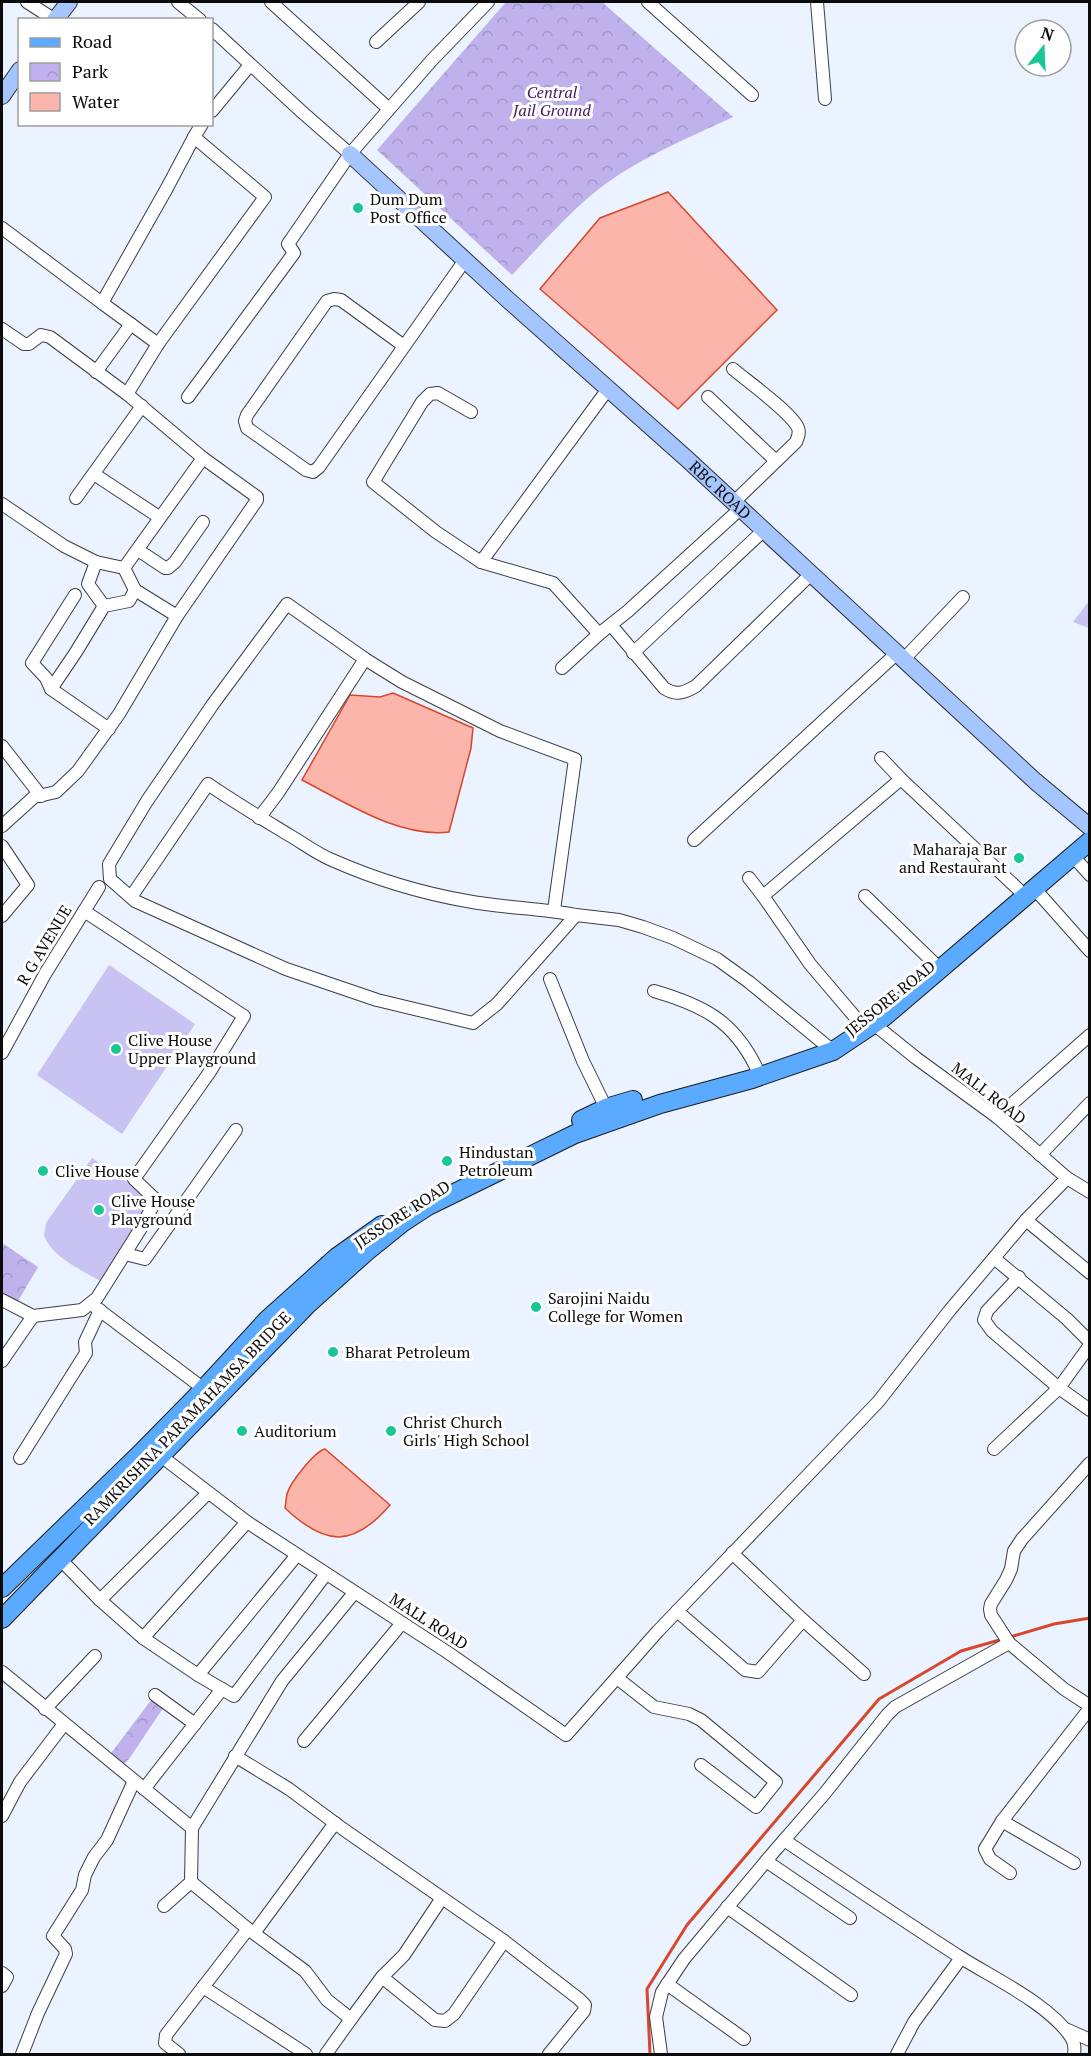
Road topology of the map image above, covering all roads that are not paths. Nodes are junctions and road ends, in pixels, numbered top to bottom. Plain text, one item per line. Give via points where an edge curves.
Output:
1 (27, 2) edge
2 (69, 2) edge
3 (178, 2) edge
4 (272, 2) edge
5 (419, 2) edge
6 (488, 2) edge
7 (648, 2) edge
8 (817, 2) edge
9 (52, 18) edge
10 (57, 18) edge
11 (198, 18) edge
12 (213, 31) edge
13 (376, 42) dead end
14 (250, 65) junction
15 (18, 73) edge
16 (752, 95) dead end
17 (2, 96) edge
18 (825, 99) dead end
19 (389, 109) junction
20 (213, 110) edge
21 (201, 126) edge
22 (194, 137) junction
23 (350, 154) junction
24 (2, 228) edge
25 (465, 260) junction
26 (102, 303) junction
27 (131, 324) junction
28 (2, 329) edge
29 (158, 344) junction
30 (404, 346) junction
31 (733, 369) dead end
32 (96, 372) junction
33 (608, 388) junction
34 (127, 394) junction
35 (188, 397) dead end
36 (708, 397) dead end
37 (141, 406) junction
38 (471, 412) dead end
39 (203, 458) junction
40 (776, 460) junction
41 (94, 474) junction
42 (76, 498) dead end
43 (2, 504) edge
44 (737, 506) junction
45 (159, 517) junction
46 (203, 522) dead end
47 (763, 531) junction
48 (138, 550) junction
49 (96, 562) junction
50 (481, 562) junction
51 (124, 568) junction
52 (810, 574) junction
53 (135, 591) junction
54 (75, 595) dead end
55 (963, 597) dead end
56 (104, 606) junction
57 (177, 616) junction
58 (611, 625) junction
59 (599, 634) junction
60 (633, 653) junction
61 (900, 657) junction
62 (364, 659) junction
63 (562, 669) dead end
64 (51, 689) junction
65 (109, 729) junction
66 (2, 746) edge
67 (881, 758) dead end
68 (901, 778) junction
69 (41, 796) junction
70 (259, 818) junction
71 (2, 826) edge
72 (1089, 828) edge
73 (694, 840) dead end
74 (1089, 841) edge
75 (2, 846) edge
76 (1072, 855) junction
77 (1089, 875) edge
78 (749, 878) dead end
79 (99, 887) dead end
80 (1026, 889) junction
81 (865, 896) dead end
82 (131, 897) junction
83 (763, 897) junction
84 (4, 907) edge
85 (554, 910) junction
86 (84, 911) junction
87 (576, 915) junction
88 (1089, 951) edge
89 (934, 963) junction
90 (550, 979) dead end
91 (654, 991) dead end
92 (867, 1024) junction
93 (1087, 1042) edge
94 (831, 1048) junction
95 (2, 1053) edge
96 (756, 1066) junction
97 (1089, 1103) edge
98 (606, 1108) junction
99 (997, 1118) junction
100 (236, 1130) dead end
101 (1040, 1155) junction
102 (1067, 1178) junction
103 (1089, 1192) edge
104 (416, 1208) junction
105 (1026, 1220) junction
106 (384, 1230) junction
107 (125, 1254) junction
108 (994, 1258) junction
109 (1089, 1273) edge
110 (1019, 1277) junction
111 (2, 1300) edge
112 (95, 1307) junction
113 (33, 1316) junction
114 (1089, 1343) edge
115 (2, 1361) edge
116 (1059, 1388) junction
117 (204, 1389) junction
118 (1089, 1410) edge
119 (994, 1449) dead end
120 (161, 1456) junction
121 (20, 1458) dead end
122 (1089, 1463) edge
123 (208, 1493) junction
124 (247, 1522) junction
125 (732, 1553) junction
126 (297, 1555) junction
127 (60, 1559) junction
128 (326, 1574) junction
129 (2, 1588) edge
130 (354, 1593) junction
131 (100, 1600) junction
132 (2, 1603) edge
133 (677, 1611) junction
134 (2, 1619) edge
135 (803, 1620) junction
136 (402, 1623) junction
137 (143, 1638) junction
138 (1008, 1642) junction
139 (95, 1656) dead end
140 (2, 1672) edge
141 (864, 1674) dead end
142 (198, 1675) junction
143 (617, 1678) junction
144 (222, 1689) junction
145 (155, 1695) dead end
146 (1089, 1707) edge
147 (45, 1708) junction
148 (64, 1724) junction
149 (195, 1724) junction
150 (304, 1741) dead end
151 (235, 1756) junction
152 (701, 1765) dead end
153 (139, 1785) junction
154 (2, 1816) edge
155 (1002, 1821) junction
156 (335, 1823) junction
157 (192, 1828) junction
158 (784, 1840) junction
159 (766, 1861) junction
160 (1074, 1863) dead end
161 (1010, 1873) dead end
162 (191, 1882) junction
163 (442, 1898) junction
164 (164, 1906) dead end
165 (727, 1907) junction
166 (850, 1918) dead end
167 (251, 1931) junction
168 (504, 1941) junction
169 (961, 1958) junction
170 (2, 1973) edge
171 (382, 1977) junction
172 (667, 1984) junction
173 (2, 1986) edge
174 (203, 1988) junction
175 (851, 1995) dead end
176 (351, 2019) junction
177 (1064, 2028) junction
178 (744, 2039) dead end
179 (1089, 2040) edge
180 (22, 2055) edge
181 (178, 2055) edge
182 (306, 2055) edge
183 (326, 2055) edge
184 (549, 2055) edge
185 (661, 2055) edge
186 (897, 2055) edge
187 (1074, 2055) edge

1 - 9 street
2 - 10 street
3 - 11 street
4 - 19 street
5 - 13 street
6 - 19 street
7 - 16 street
8 - 18 street
12 - 14 street
14 - 20 street
14 - 23 street
15 - 17 street
19 - 23 street
21 - 22 street
22 - 26 street
22 - 29 street via 265,197
23 - 25 street, RBC ROAD
23 - 35 street via 288,244 294,253
24 - 26 street
25 - 30 street
25 - 33 street, RBC ROAD
26 - 27 street
27 - 29 street
27 - 32 street
28 - 32 street via 24,344 45,335
29 - 34 street
30 - 30 street via 313,472 247,428 247,416 327,301 341,300
31 - 40 street via 787,414 799,429 796,442
32 - 34 street
33 - 44 street, RBC ROAD
33 - 50 street
34 - 37 street
36 - 40 street
37 - 39 street
37 - 41 street
38 - 50 street via 438,393 430,394 373,482
39 - 45 street
39 - 57 street via 257,500
40 - 44 street
41 - 42 street
41 - 45 street
43 - 49 street via 64,546
44 - 47 street, RBC ROAD
44 - 58 street via 665,579
45 - 48 street
46 - 48 street via 168,568
47 - 52 street, RBC ROAD
47 - 60 street
48 - 51 street
49 - 51 street
49 - 56 street via 88,584
50 - 59 street via 553,583
51 - 53 street
52 - 60 street via 687,692 676,694 664,687
52 - 61 street, RBC ROAD
53 - 56 street via 129,601
53 - 57 street
54 - 64 street via 32,663
55 - 61 street
56 - 64 street
57 - 65 street
58 - 59 street
58 - 60 street
59 - 63 street
61 - 72 street, RBC ROAD
61 - 73 street
62 - 70 street
62 - 82 street via 286,604 176,758 109,864 110,879
62 - 85 street via 500,731 575,759
64 - 65 street
65 - 69 street via 78,771 56,792
66 - 69 street
67 - 68 street
68 - 80 street
68 - 83 street
69 - 71 street via 34,797
70 - 82 street via 208,784
70 - 85 street via 330,860 389,882 468,902
72 - 80 main road, JESSORE ROAD
74 - 76 main road, JESSORE ROAD
75 - 84 street via 28,885
76 - 77 street
76 - 80 main road, JESSORE ROAD
78 - 83 street, MALL ROAD
79 - 86 street, R G AVENUE
80 - 88 street
80 - 89 main road, JESSORE ROAD
80 - 92 main road, JESSORE ROAD via 925,983
81 - 89 street
82 - 87 street via 286,969 377,1000 473,1023 497,1004
83 - 92 street, MALL ROAD via 810,964
85 - 87 street
86 - 95 street, R G AVENUE
86 - 107 street via 244,1016 134,1179 156,1200
87 - 94 street via 643,927 717,959
89 - 92 main road, JESSORE ROAD
90 - 98 street
91 - 96 street via 711,1013 741,1039
92 - 94 main road, JESSORE ROAD
92 - 99 street, MALL ROAD
93 - 99 street
94 - 96 main road, JESSORE ROAD
94 - 104 main road, JESSORE ROAD via 752,1079 651,1107 574,1134
96 - 98 main road, JESSORE ROAD
97 - 101 street
98 - 104 main road, JESSORE ROAD via 450,1182
99 - 101 street, MALL ROAD
100 - 107 street via 145,1259
101 - 102 street, MALL ROAD
102 - 103 street, MALL ROAD
102 - 105 street, MALL ROAD
104 - 106 main road, JESSORE ROAD
105 - 108 street, MALL ROAD
105 - 109 street
106 - 117 main road, JESSORE ROAD via 337,1257 267,1320
106 - 120 main road, JESSORE ROAD
106 - 132 main road, RAMKRISHNA PARAMAHAMSA BRIDGE via 308,1294
107 - 112 street
108 - 110 street
108 - 125 street, MALL ROAD via 878,1402
110 - 114 street
110 - 116 street via 987,1311 984,1320
111 - 113 street
112 - 113 street
112 - 117 street
112 - 121 street via 85,1342 86,1353
113 - 115 street
114 - 116 street
116 - 118 street
116 - 119 street
117 - 129 main road, JESSORE ROAD
120 - 123 street, MALL ROAD
120 - 127 main road, JESSORE ROAD
122 - 138 street via 1014,1551 1011,1569 991,1604 991,1615
123 - 124 street, MALL ROAD
123 - 131 street
124 - 126 street, MALL ROAD
124 - 137 street
125 - 133 street, MALL ROAD
125 - 135 street
126 - 128 street, MALL ROAD
126 - 142 street
127 - 131 street
127 - 134 main road, JESSORE ROAD
128 - 130 street, MALL ROAD
128 - 144 street via 234,1696
130 - 136 street, MALL ROAD
130 - 151 street via 282,1682
131 - 137 street
133 - 135 street via 745,1670 754,1672
133 - 143 street, MALL ROAD
135 - 141 street
136 - 143 street, MALL ROAD via 566,1735
136 - 150 street
137 - 142 street
138 - 146 street
138 - 158 street via 895,1707
139 - 147 street
140 - 147 street
142 - 144 street
143 - 152 street via 654,1707 700,1720 776,1782 756,1807
144 - 149 street
145 - 149 street
146 - 155 street
147 - 148 street
148 - 153 street
148 - 154 street via 20,1782
149 - 153 street
151 - 156 street
151 - 157 street
153 - 157 street
153 - 180 street via 94,1857 82,1890 53,1936 66,1954
155 - 160 street
155 - 161 street via 985,1849 990,1859
156 - 163 street
156 - 167 street
157 - 162 street
158 - 159 street
158 - 169 street
159 - 165 street
159 - 166 street
162 - 164 street
162 - 167 street
163 - 168 street
163 - 171 street via 404,1955
165 - 172 street
165 - 175 street
167 - 174 street
167 - 176 street via 305,1971 327,2000
168 - 171 street via 454,2014 445,2021 435,2019
168 - 184 street via 585,2005
169 - 177 street via 1033,2002
169 - 186 street via 914,2022
170 - 173 street via 7,1977
171 - 176 street
172 - 178 street
172 - 185 street via 656,2017
174 - 181 street via 166,2035 165,2043
174 - 182 street
176 - 183 street
177 - 179 street
177 - 187 street via 1075,2044

